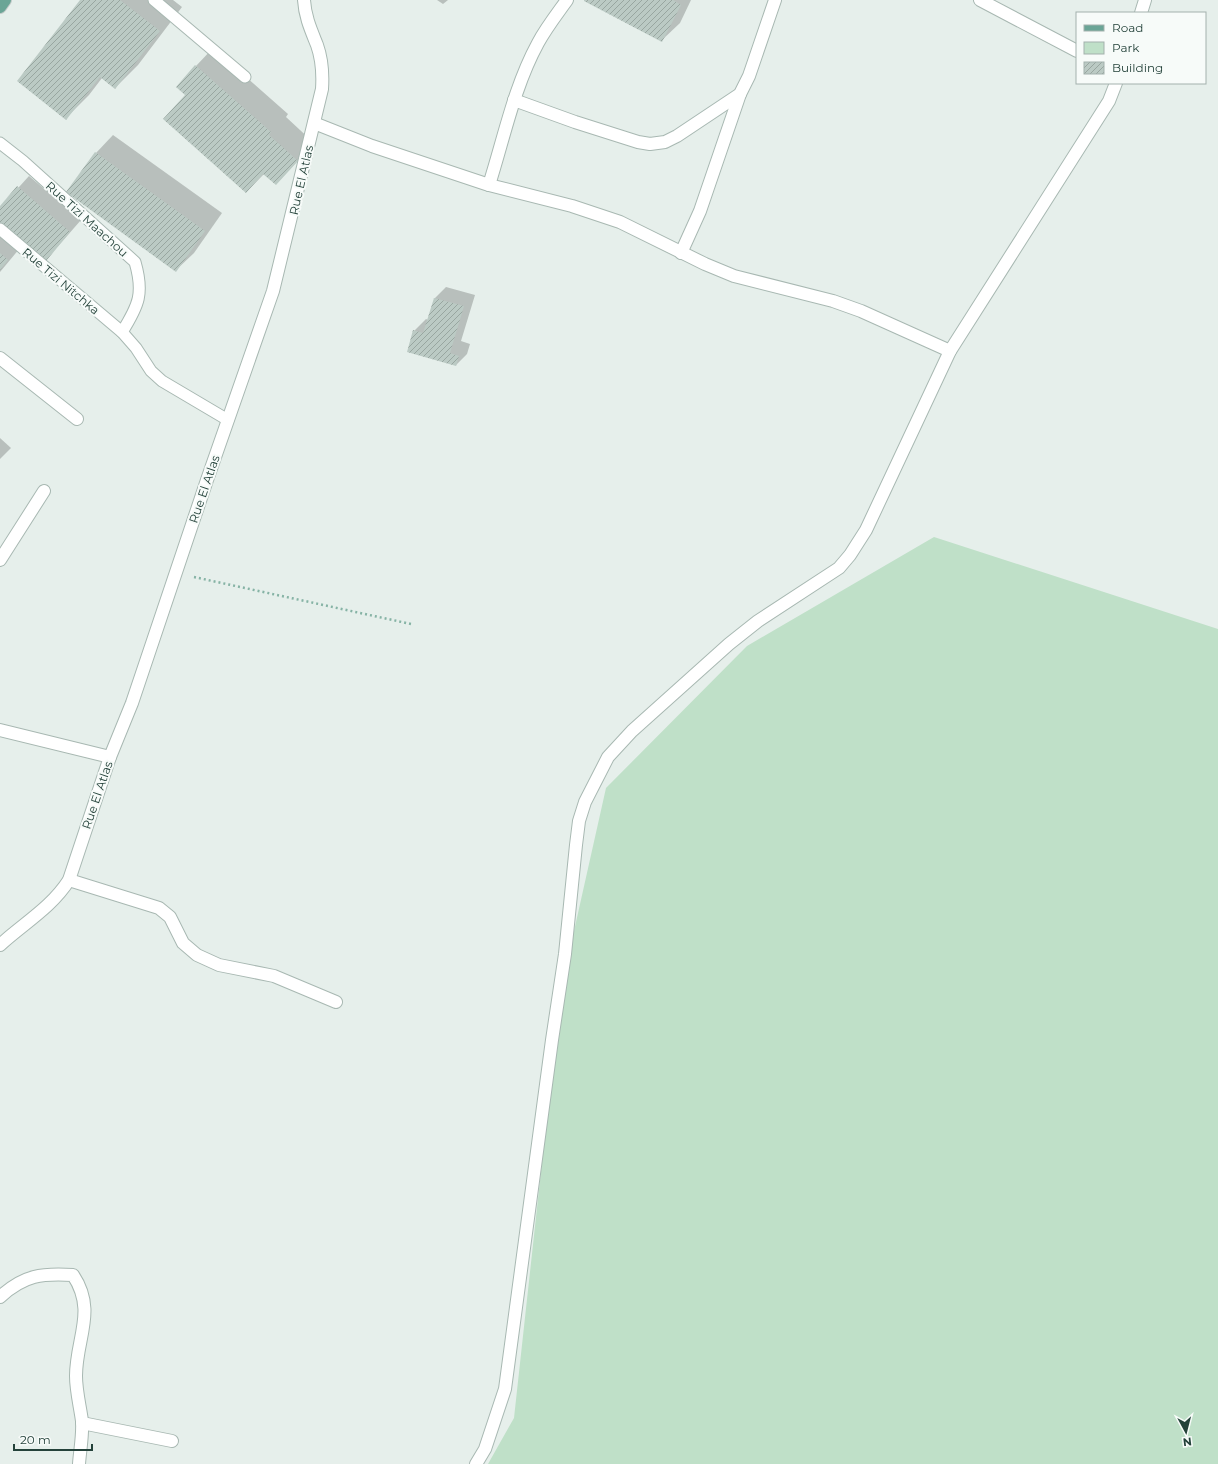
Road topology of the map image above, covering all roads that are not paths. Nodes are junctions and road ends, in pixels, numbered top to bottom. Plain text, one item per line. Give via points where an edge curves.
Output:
1 (5, 0) edge
2 (154, 0) edge
3 (304, 0) edge
4 (567, 0) edge
5 (776, 0) edge
6 (980, 0) edge
7 (1145, 0) edge
8 (0, 7) edge
9 (1140, 12) edge
10 (1076, 50) edge
11 (246, 77) dead end
12 (1116, 84) edge
13 (740, 94) junction
14 (514, 100) junction
15 (314, 123) junction
16 (0, 143) edge
17 (489, 185) junction
18 (0, 229) edge
19 (681, 252) junction
20 (122, 332) junction
21 (950, 351) junction
22 (0, 358) edge
23 (77, 419) dead end
24 (228, 420) junction
25 (44, 491) dead end
26 (0, 560) edge
27 (0, 730) edge
28 (110, 757) junction
29 (69, 880) junction
30 (0, 945) edge
31 (336, 1002) dead end
32 (0, 1297) edge
33 (82, 1423) junction
34 (172, 1442) dead end
35 (79, 1464) edge
36 (476, 1464) edge

1 - 8 main road
2 - 11 lane
3 - 15 street, Rue El Atlas via 305,13 317,46 323,73
4 - 14 street via 538,44
5 - 13 street
6 - 10 street
7 - 9 street
12 - 21 street via 1109,101
13 - 14 street via 677,136 665,142 650,144 575,122
13 - 19 street via 700,211
14 - 17 street
15 - 17 street via 372,146
15 - 24 street, Rue El Atlas via 272,291
16 - 20 lane, Rue Tizi Maachou via 135,262 140,280 140,294 134,314
17 - 19 street via 572,206 620,222
18 - 20 lane, Rue Tizi Nitchka
19 - 21 street via 734,276 806,293 861,311
20 - 24 lane, Rue Tizi Nitchka via 151,371 162,381
21 - 36 street via 866,530 850,556 839,568 758,621 632,731 608,757 585,802 579,821 565,954 505,1389 485,1449
22 - 23 street
24 - 28 street, Rue El Atlas via 132,703
25 - 26 street
27 - 28 street
28 - 29 street, Rue El Atlas
29 - 30 street, Rue El Atlas via 59,895 42,912
29 - 31 street via 159,908 170,917 184,943 197,955 219,965 274,976
32 - 33 street via 12,1286 30,1277 46,1274 73,1275 85,1298 85,1318 76,1376
33 - 34 street
33 - 35 street

